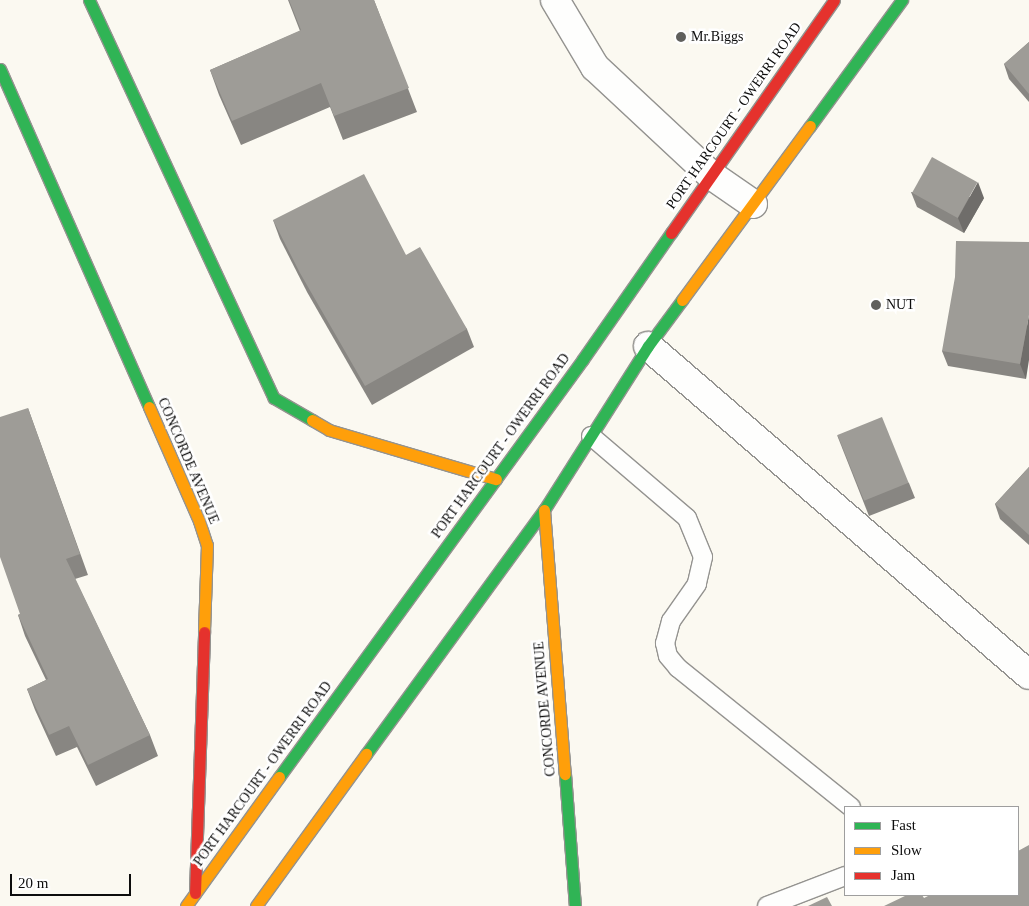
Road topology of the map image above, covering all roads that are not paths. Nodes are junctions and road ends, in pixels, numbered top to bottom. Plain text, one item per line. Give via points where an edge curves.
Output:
1 (89, 0) edge
2 (555, 0) edge
3 (834, 0) edge
4 (902, 0) edge
5 (0, 69) edge
6 (711, 175) junction
7 (753, 204) junction
8 (648, 346) junction
9 (591, 436) junction
10 (496, 479) junction
11 (544, 510) junction
12 (1029, 675) edge
13 (850, 806) edge
14 (844, 876) edge
15 (195, 893) junction
16 (186, 906) edge
17 (256, 906) edge
18 (575, 906) edge
19 (767, 906) edge

1 - 10 main road via 274,398 328,430
2 - 6 street via 595,67
3 - 6 main road, PORT HARCOURT - OWERRI ROAD
4 - 7 main road
5 - 15 main road, CONCORDE AVENUE via 207,545
6 - 7 street
6 - 10 main road, PORT HARCOURT - OWERRI ROAD
7 - 8 main road
8 - 9 main road
8 - 12 street
9 - 11 main road
9 - 13 lane via 687,518 703,557 697,584 671,621 665,643 668,656 678,668
10 - 15 main road, PORT HARCOURT - OWERRI ROAD
11 - 17 main road
11 - 18 main road, CONCORDE AVENUE
14 - 19 lane
15 - 16 main road, PORT HARCOURT - OWERRI ROAD

